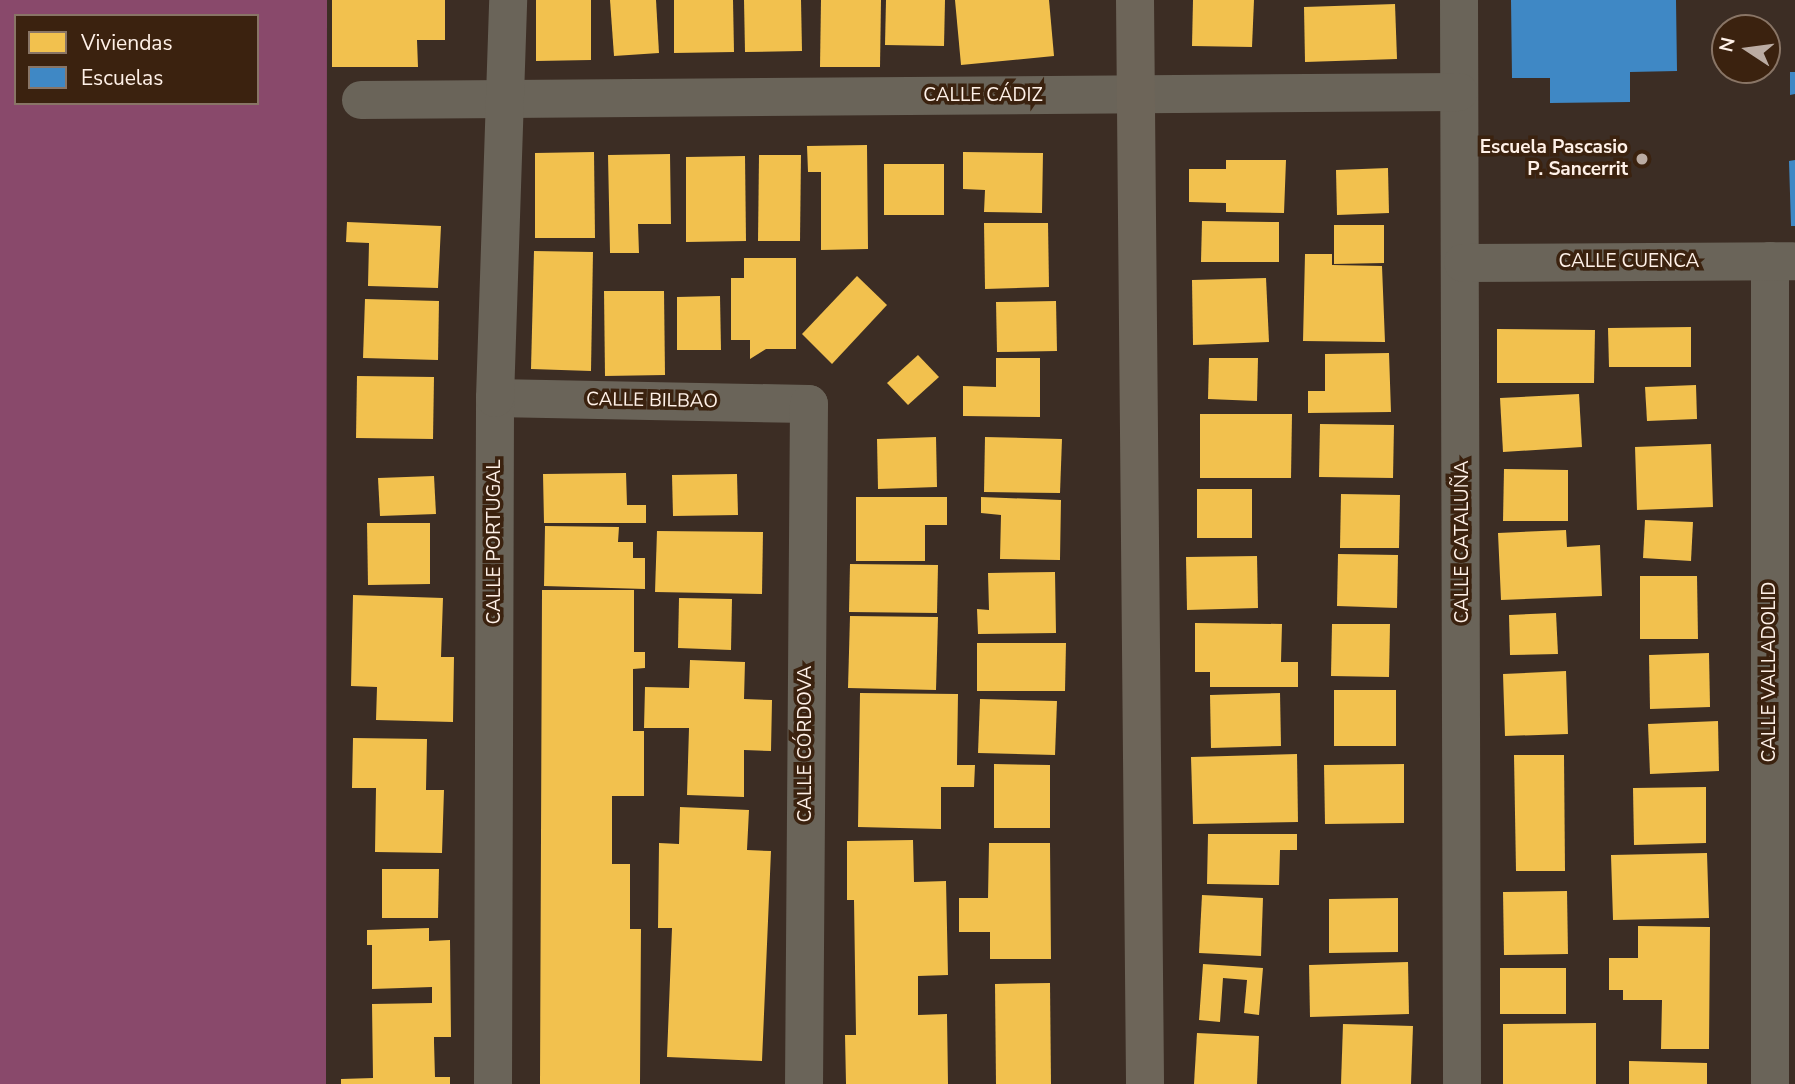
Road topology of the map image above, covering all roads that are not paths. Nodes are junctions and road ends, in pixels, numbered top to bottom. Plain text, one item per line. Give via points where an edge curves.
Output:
1 (508, 0) edge
2 (1135, 0) edge
3 (1459, 0) edge
4 (1459, 92) junction
5 (1136, 96) junction
6 (508, 98) junction
7 (361, 100) dead end
8 (1782, 261) edge
9 (1463, 263) junction
10 (495, 398) junction
11 (809, 404) joint
12 (493, 1084) edge
13 (804, 1084) edge
14 (1146, 1084) edge
15 (1462, 1084) edge
16 (1770, 1084) edge

1 - 6 street, CALLE PORTUGAL
2 - 5 street
3 - 4 street, CALLE CATALUÑA
4 - 5 street, CALLE CÁDIZ
4 - 9 street, CALLE CATALUÑA
5 - 6 street, CALLE CÁDIZ
5 - 14 street
6 - 7 street, CALLE CÁDIZ
6 - 10 street, CALLE PORTUGAL
8 - 9 street, CALLE CUENCA
8 - 16 street, CALLE VALLADOLID
9 - 15 street, CALLE CATALUÑA
10 - 11 street, CALLE BILBAO
10 - 12 street, CALLE PORTUGAL
11 - 13 street, CALLE CÓRDOVA

